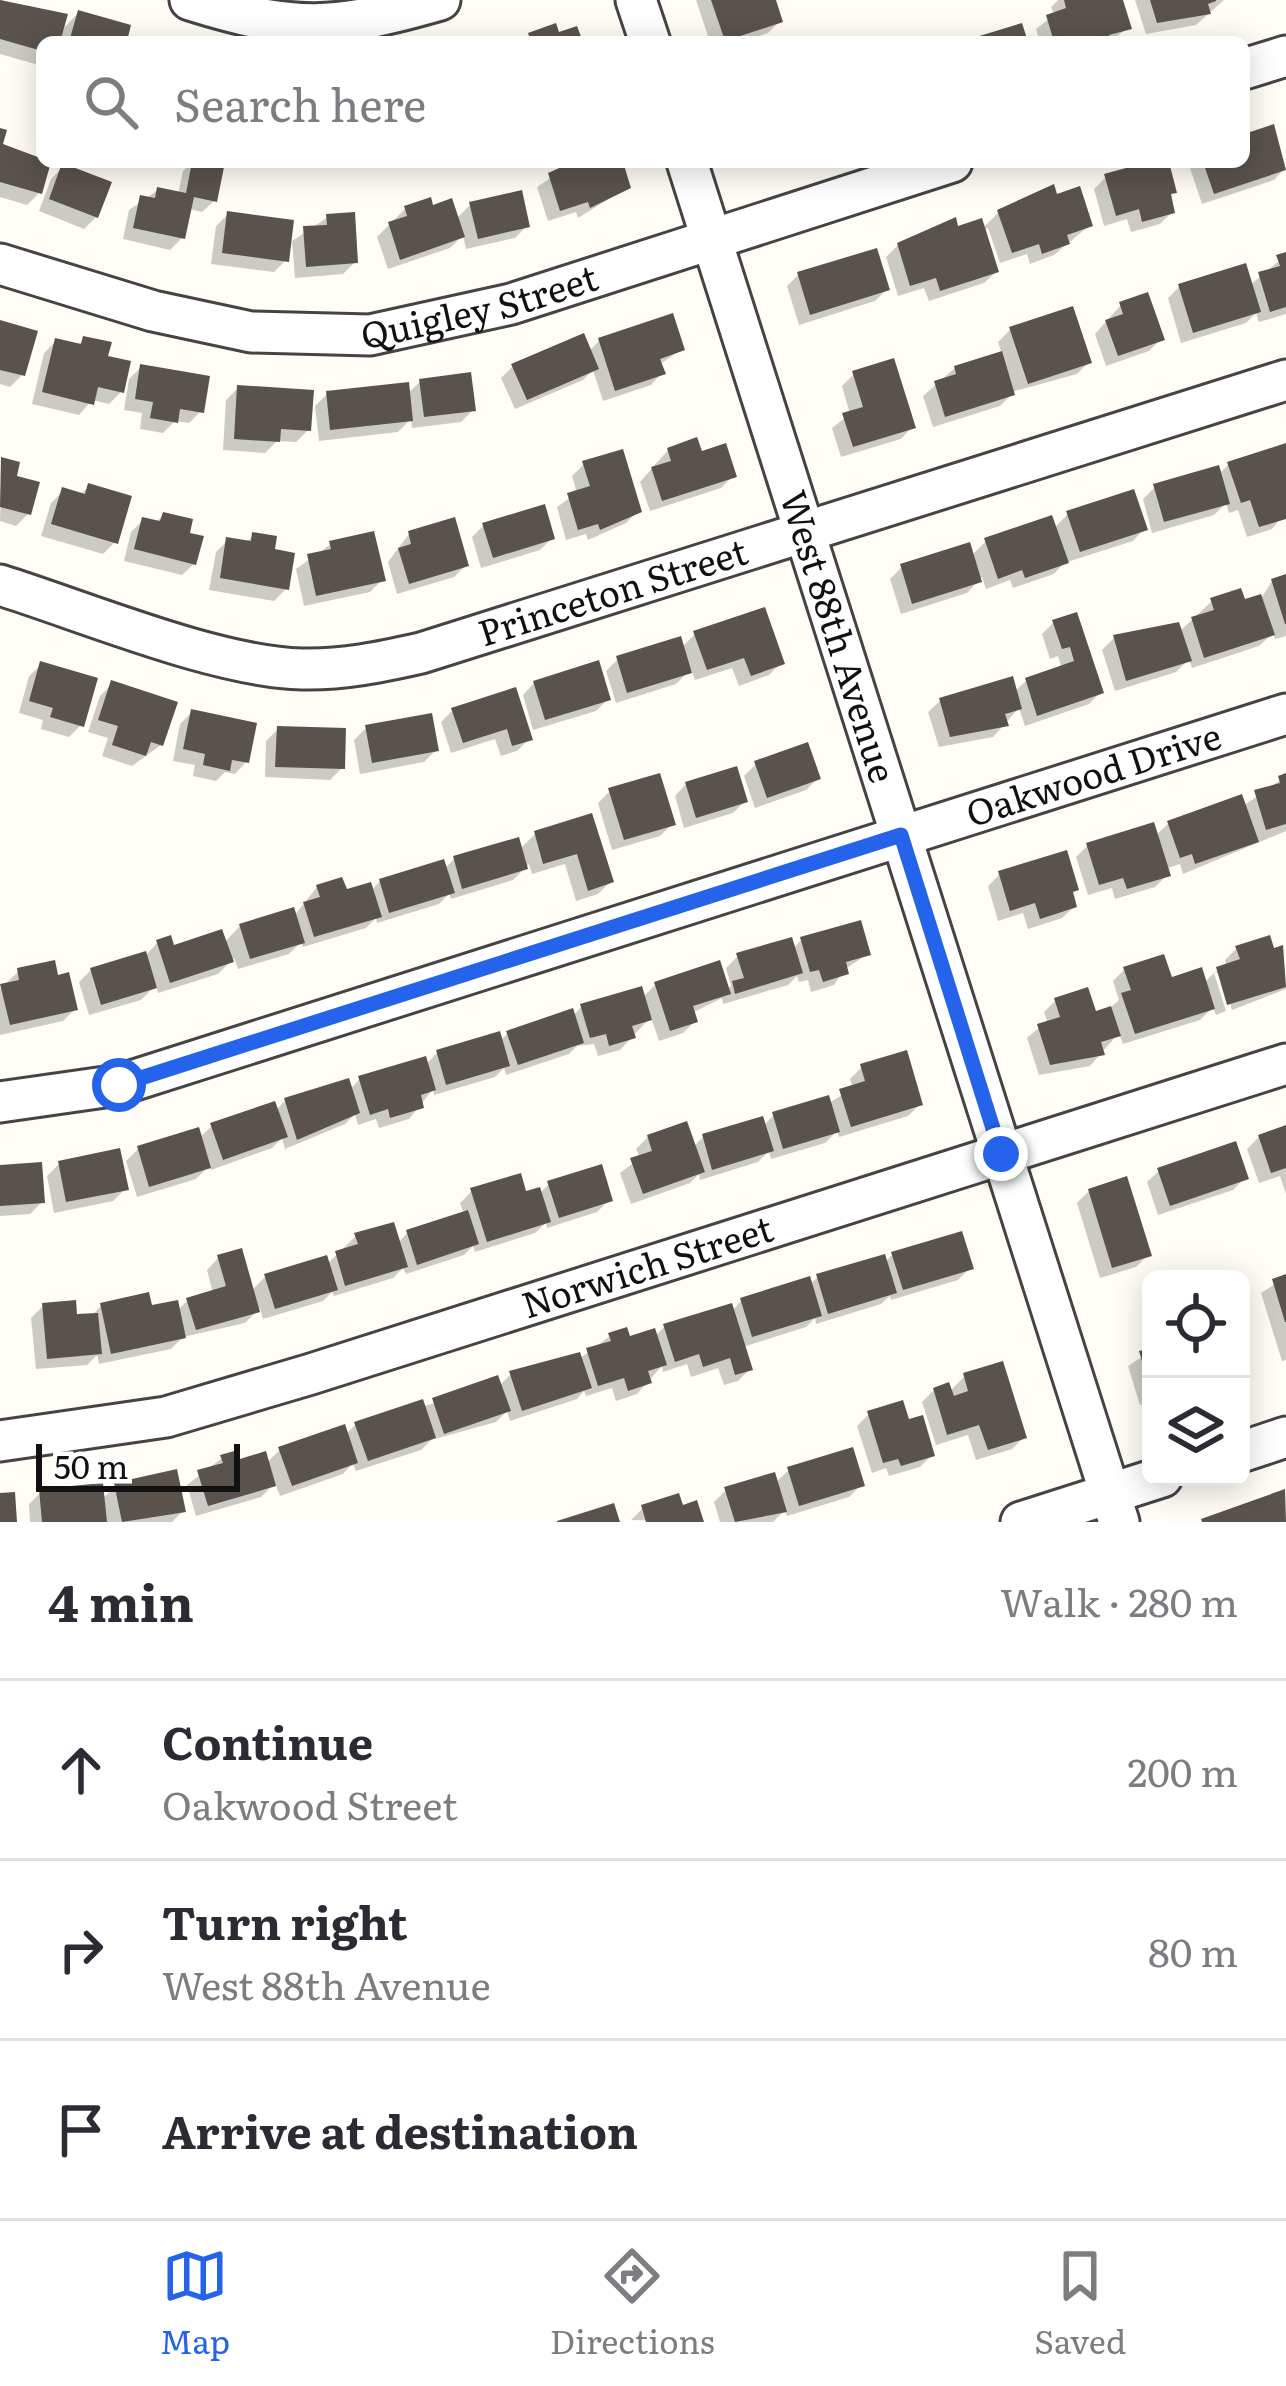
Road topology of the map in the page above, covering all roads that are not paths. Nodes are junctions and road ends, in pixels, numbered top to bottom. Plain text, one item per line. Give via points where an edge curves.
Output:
1 (190, 0) edge
2 (440, 0) edge
3 (636, 0) edge
4 (648, 36) edge
5 (1286, 56) edge
6 (1250, 67) edge
7 (689, 168) edge
8 (933, 168) edge
9 (711, 238) junction
10 (0, 264) edge
11 (1286, 380) edge
12 (806, 535) junction
13 (0, 585) edge
14 (1286, 714) edge
15 (901, 835) junction
16 (1286, 1064) edge
17 (0, 1102) edge
18 (1001, 1154) junction
19 (1286, 1438) edge
20 (0, 1441) edge
21 (1250, 1449) edge
22 (1148, 1486) edge
23 (1115, 1508) edge
24 (1022, 1522) edge

1 - 2 street via 297,28 373,20
3 - 4 street
5 - 6 street
7 - 9 street, West 88th Avenue
8 - 9 street, Quigley Street
9 - 10 street, Quigley Street via 449,321 332,337 251,332 153,311
9 - 12 street, West 88th Avenue
11 - 12 street, Princeton Street
12 - 13 street, Princeton Street via 421,653 332,669 247,662
12 - 15 street, West 88th Avenue
14 - 15 street, Oakwood Drive
15 - 17 street, Oakwood Drive via 119,1085
15 - 18 street, West 88th Avenue
16 - 18 street, Norwich Street
18 - 20 street, Norwich Street via 166,1417
18 - 23 street, West 88th Avenue
19 - 21 street
22 - 23 street
23 - 24 street

